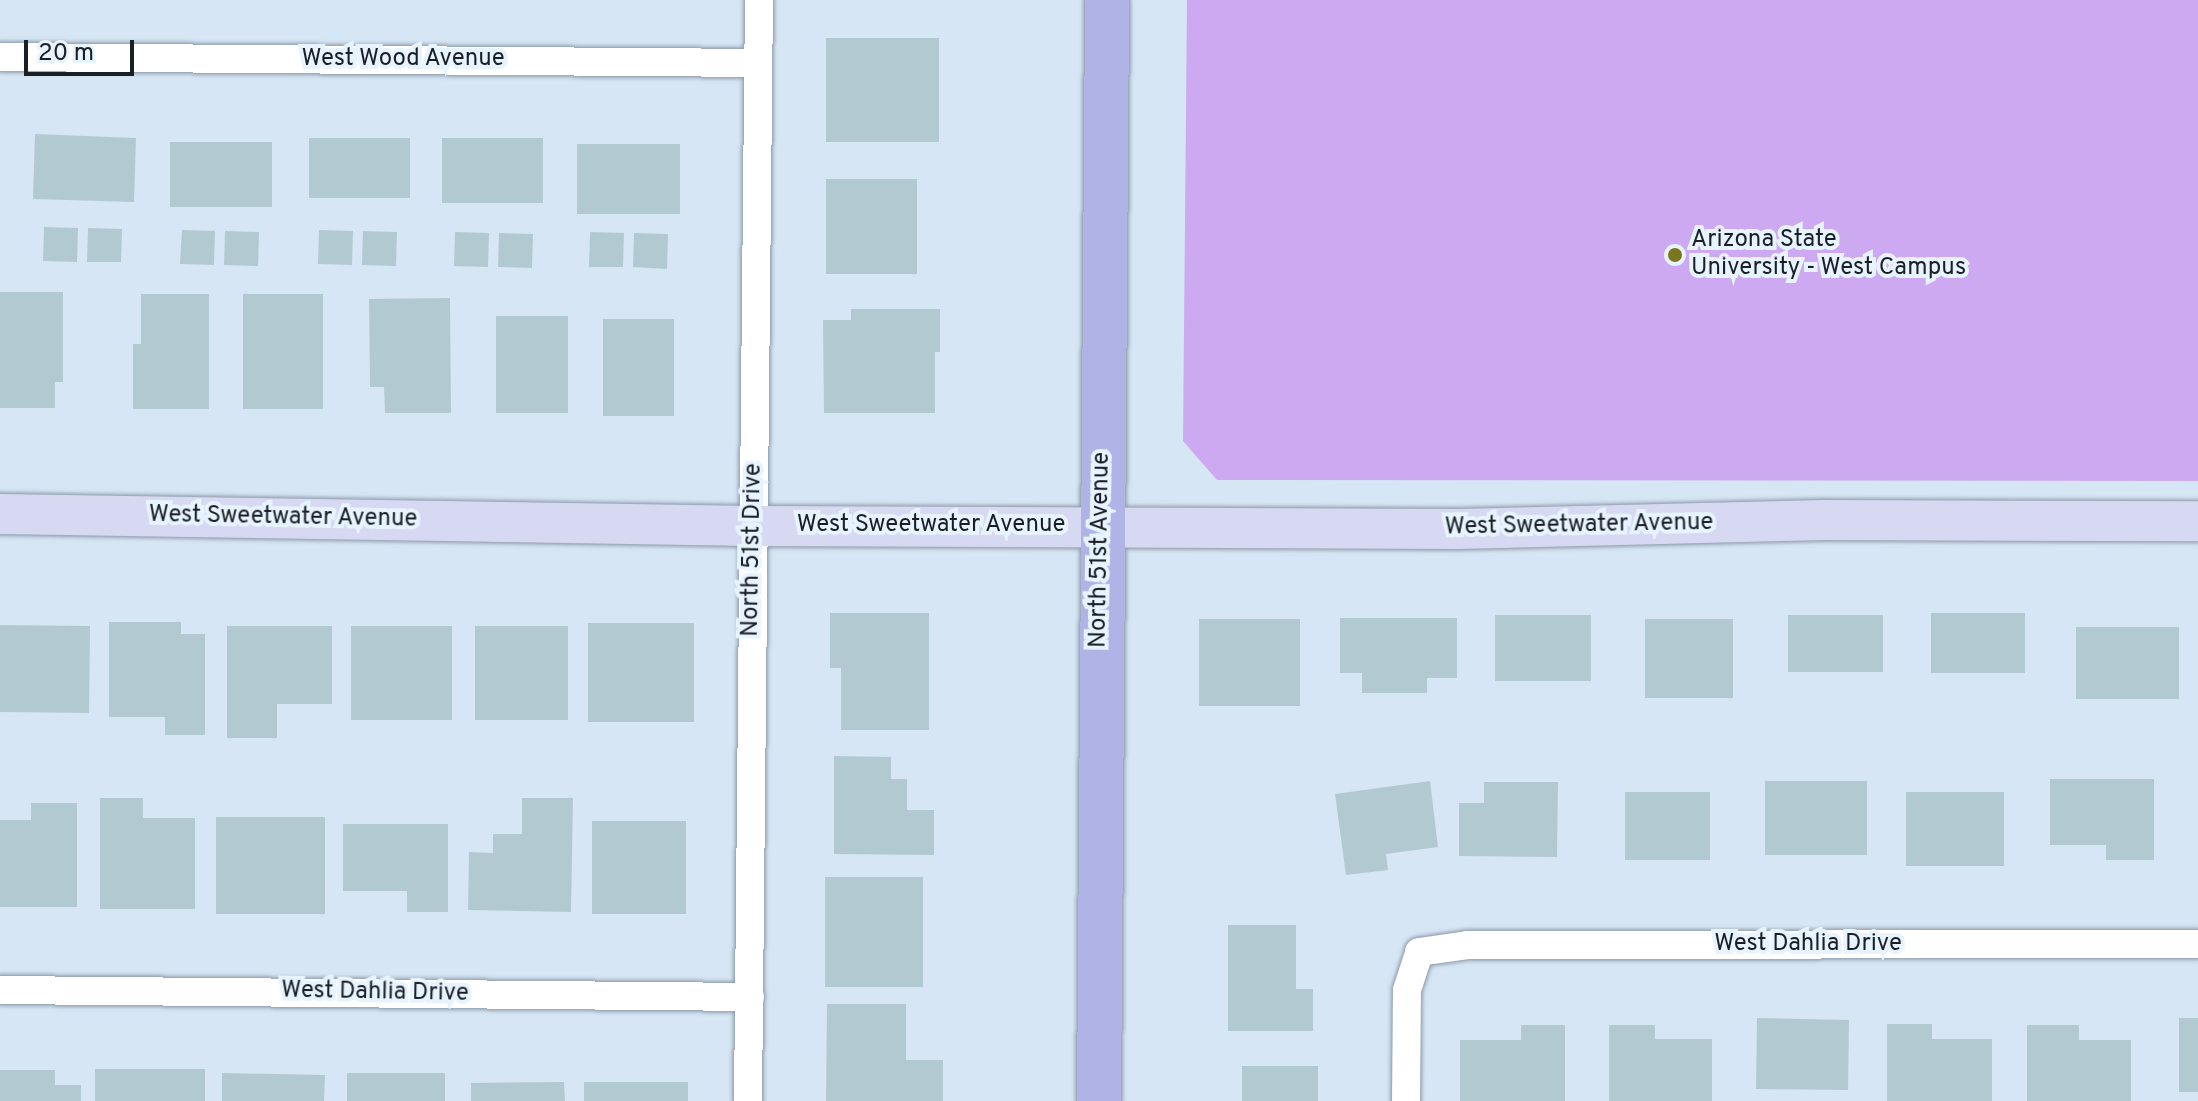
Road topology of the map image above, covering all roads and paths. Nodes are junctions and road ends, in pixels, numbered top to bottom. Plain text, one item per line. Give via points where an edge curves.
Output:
1 (759, 0) edge
2 (1107, 0) edge
3 (0, 57) edge
4 (758, 63) junction
5 (0, 514) edge
6 (2198, 521) edge
7 (753, 526) junction
8 (1101, 526) junction
9 (2198, 944) edge
10 (0, 990) edge
11 (750, 997) junction
12 (748, 1101) edge
13 (1099, 1101) edge
14 (1406, 1101) edge

1 - 4 street, North 51st Drive
2 - 8 main road, North 51st Avenue
3 - 4 street, West Wood Avenue
4 - 7 street, North 51st Drive
5 - 7 street, West Sweetwater Avenue
6 - 8 street, West Sweetwater Avenue via 1824,520 1458,529
7 - 8 street, West Sweetwater Avenue
7 - 11 street, North 51st Drive
8 - 13 main road, North 51st Avenue
9 - 14 street, West Dahlia Drive via 1468,945 1419,952 1407,990
10 - 11 street, West Dahlia Drive
11 - 12 street, North 51st Drive

